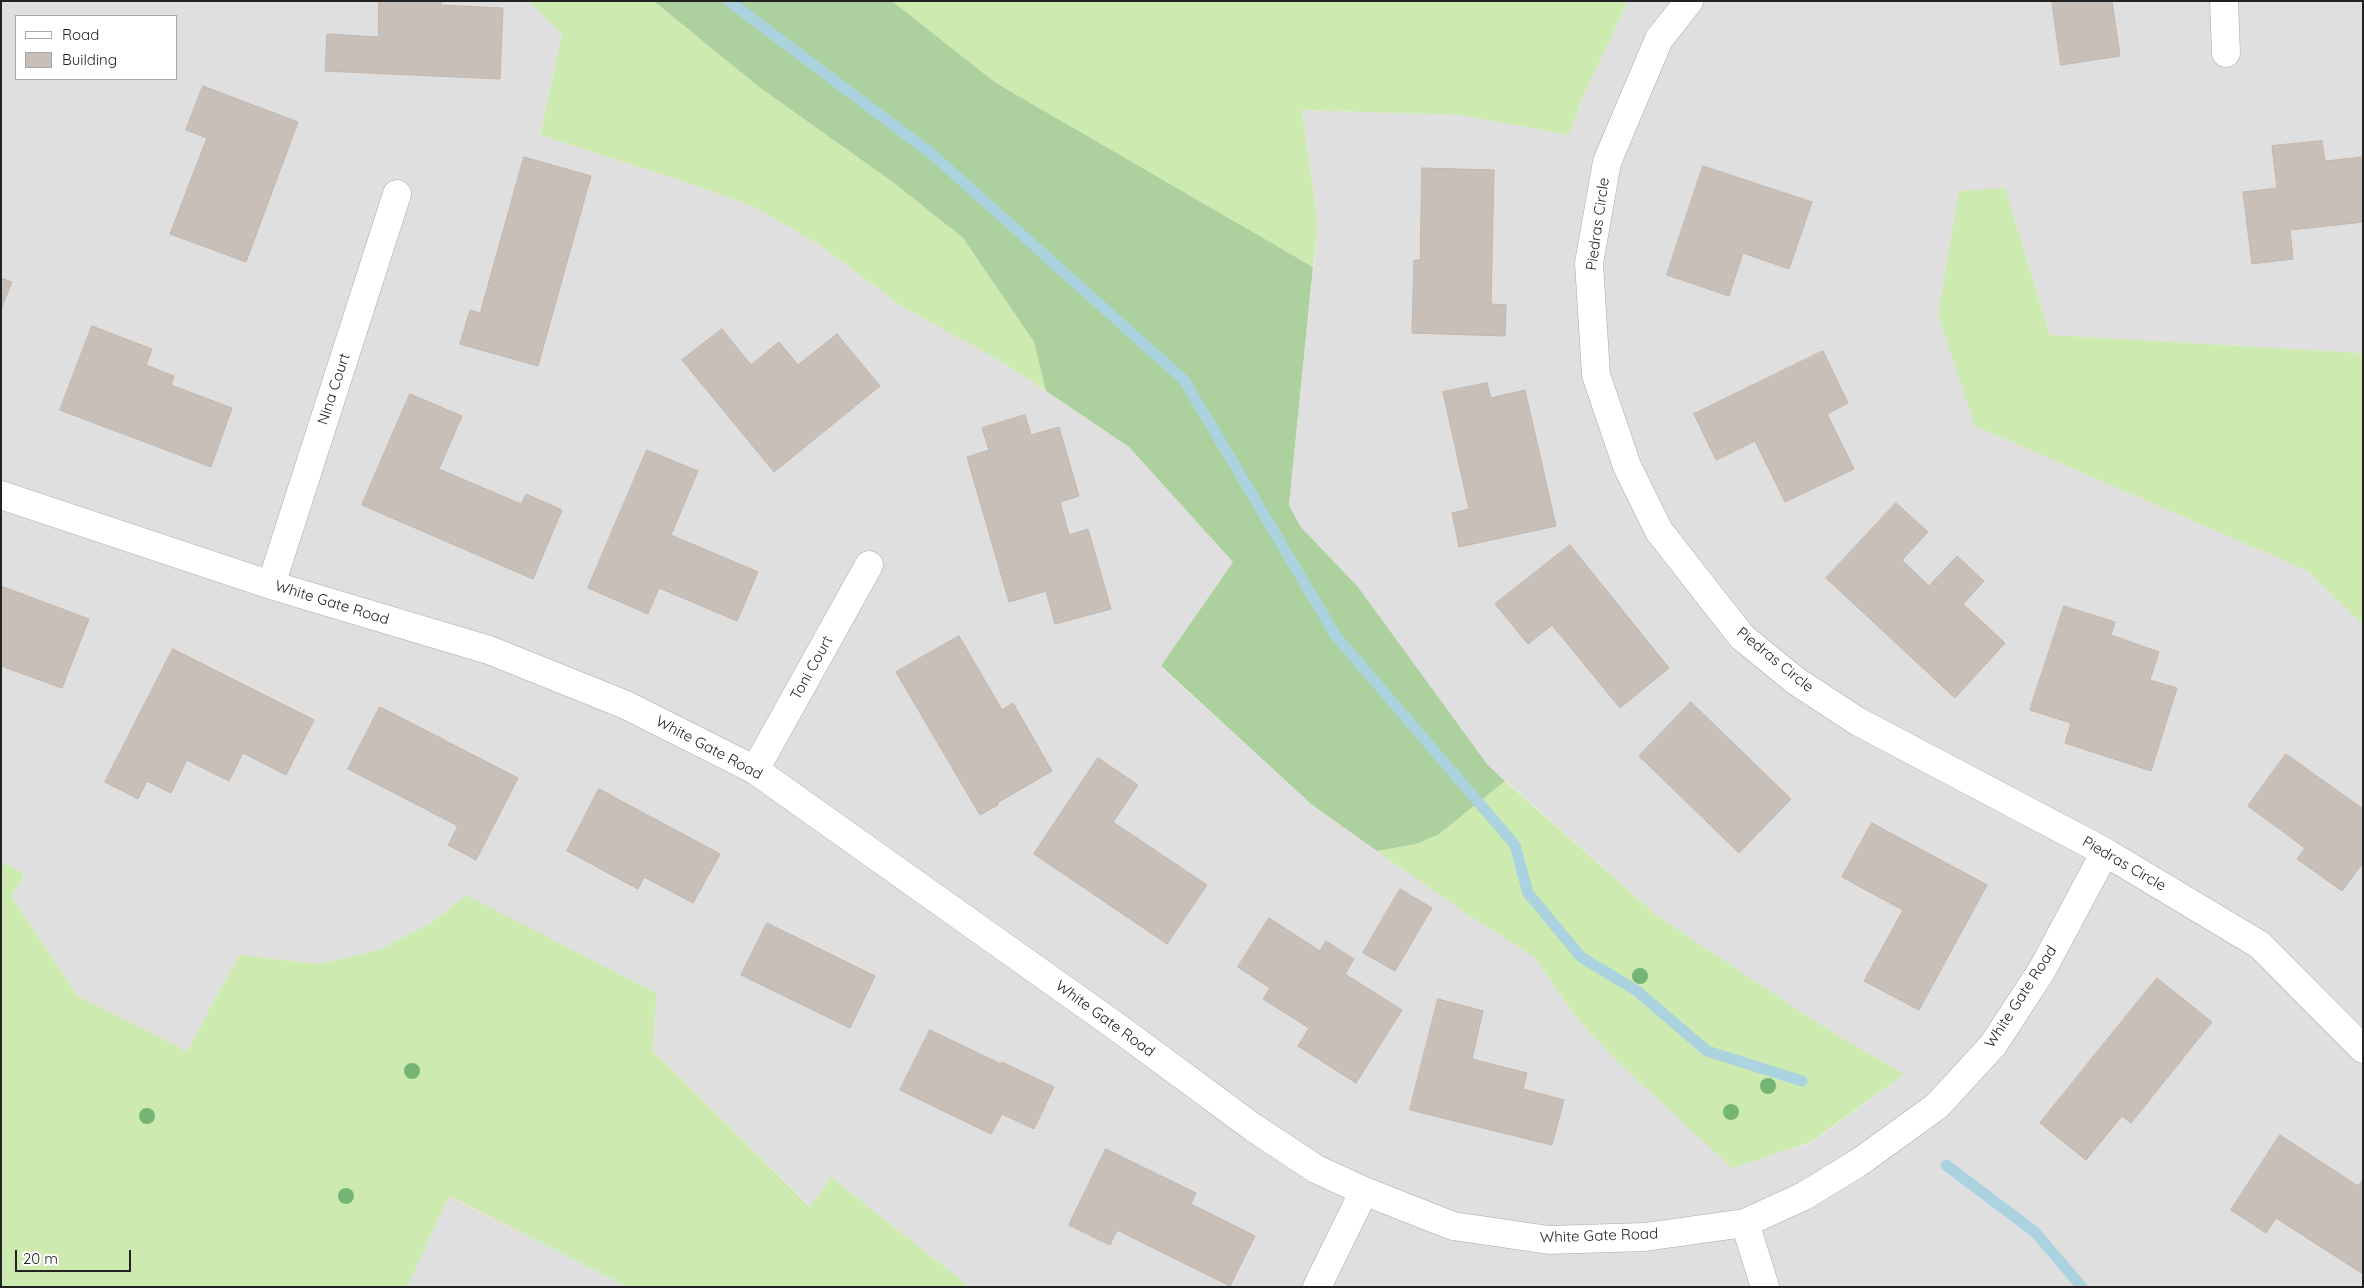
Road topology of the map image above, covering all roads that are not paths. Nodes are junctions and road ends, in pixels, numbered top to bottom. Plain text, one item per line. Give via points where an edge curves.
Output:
1 (1689, 1) edge
2 (2224, 1) edge
3 (2226, 53) dead end
4 (397, 194) dead end
5 (1, 495) edge
6 (870, 565) dead end
7 (271, 585) junction
8 (755, 770) junction
9 (2105, 852) junction
10 (2363, 1049) edge
11 (1364, 1191) junction
12 (1745, 1222) junction
13 (1317, 1287) edge
14 (1765, 1287) edge

1 - 9 street, Piedras Circle via 1660,39 1607,162 1589,263 1596,375 1627,466 1655,523 1702,588 1742,637 1796,681 1858,721
2 - 3 street
4 - 7 street, Nina Court
5 - 7 street, White Gate Road
6 - 8 street, Toni Court
7 - 8 street, White Gate Road via 489,650 626,706
8 - 11 street, White Gate Road via 1254,1128 1316,1169
9 - 10 street, Piedras Circle via 2260,945
9 - 12 street, White Gate Road via 2037,978 1992,1044 1937,1106 1858,1163 1804,1196
11 - 12 street, White Gate Road via 1453,1226 1549,1240 1645,1237
11 - 13 street
12 - 14 street

